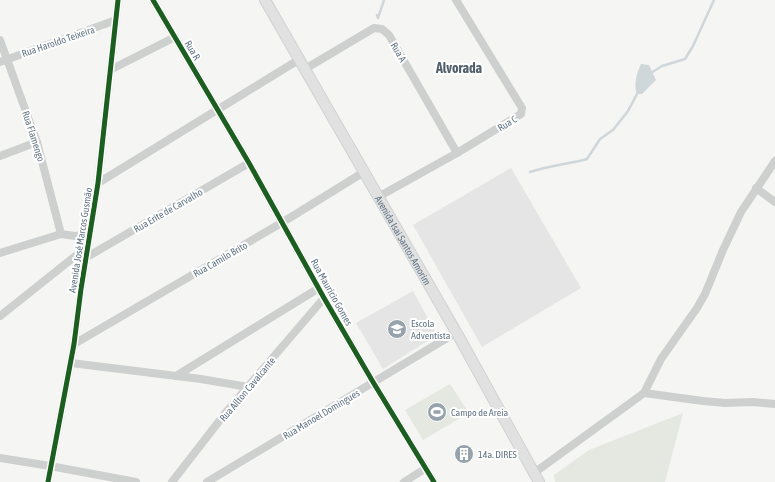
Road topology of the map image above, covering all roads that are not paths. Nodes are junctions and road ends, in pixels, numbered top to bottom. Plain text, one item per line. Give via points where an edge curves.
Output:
1 (118, 0) edge
2 (153, 0) edge
3 (265, 0) edge
4 (456, 0) edge
5 (116, 20) junction
6 (175, 37) junction
7 (0, 40) edge
8 (300, 59) junction
9 (4, 61) edge
10 (305, 69) junction
11 (110, 70) junction
12 (218, 110) junction
13 (37, 142) junction
14 (457, 153) junction
15 (0, 156) edge
16 (775, 161) edge
17 (249, 163) junction
18 (364, 172) junction
19 (98, 183) junction
20 (756, 188) junction
21 (378, 197) junction
22 (775, 202) edge
23 (283, 222) junction
24 (61, 234) junction
25 (90, 234) junction
26 (88, 246) junction
27 (0, 253) edge
28 (87, 257) junction
29 (319, 288) junction
30 (324, 298) junction
31 (0, 316) edge
32 (457, 332) junction
33 (74, 344) junction
34 (72, 363) junction
35 (176, 376) junction
36 (373, 382) junction
37 (248, 387) junction
38 (644, 393) junction
39 (774, 403) edge
40 (0, 458) edge
41 (50, 466) junction
42 (426, 468) junction
43 (534, 472) junction
44 (48, 482) edge
45 (136, 482) edge
46 (172, 482) edge
47 (207, 482) edge
48 (404, 482) edge
49 (434, 482) edge
50 (539, 482) edge

1 - 5 street, Avenida José Marcos Gusmão
2 - 6 street, Rua R
3 - 8 main road, Avenida Isai Santos Amorim
4 - 14 street, Rua C via 522,108 519,116
5 - 9 street, Rua Haroldo Teixeira
5 - 11 street, Avenida José Marcos Gusmão
6 - 11 street
6 - 12 street, Rua R
7 - 9 street, Rua Flamengo
8 - 10 main road, Avenida Isai Santos Amorim
8 - 12 street
9 - 13 street, Rua Flamengo
10 - 14 street, Rua A via 374,28 382,29 389,35
10 - 18 main road, Avenida Isai Santos Amorim
11 - 19 street, Avenida José Marcos Gusmão
12 - 17 street, Rua Maurício Gomes
12 - 19 street
13 - 15 street
13 - 24 street, Rua Flamengo
14 - 21 street, Rua C
16 - 20 street
17 - 23 street, Rua Maurício Gomes
17 - 28 street, Rua Erite de Carvalho
18 - 21 main road, Avenida Isai Santos Amorim
18 - 23 street, Rua Camilo Brito
19 - 25 street, Avenida José Marcos Gusmão
20 - 22 street
20 - 38 street via 734,225 705,294 661,359
21 - 32 main road, Avenida Isai Santos Amorim
23 - 29 street, Rua Maurício Gomes
23 - 33 street, Rua Camilo Brito
24 - 25 street
24 - 27 street
25 - 26 street, Avenida José Marcos Gusmão
26 - 28 street, Avenida José Marcos Gusmão
26 - 31 street
28 - 33 street, Avenida José Marcos Gusmão
29 - 30 street, Rua Maurício Gomes
29 - 35 street
30 - 36 street, Rua Maurício Gomes
30 - 37 street, Rua Aílton Cavalcante
32 - 36 street, Rua Manoel Domingues
32 - 43 main road, Avenida Isai Santos Amorim
33 - 34 street, Avenida José Marcos Gusmão
34 - 35 street
34 - 41 street, Avenida José Marcos Gusmão
35 - 37 street
36 - 42 street, Rua Maurício Gomes
36 - 47 street, Rua Manoel Domingues
37 - 46 street, Rua Aílton Cavalcante
38 - 39 street via 697,401
38 - 43 street
40 - 41 street
41 - 44 street, Avenida José Marcos Gusmão
41 - 45 street
42 - 48 street
42 - 49 street, Rua Maurício Gomes
43 - 50 main road, Avenida Isai Santos Amorim

